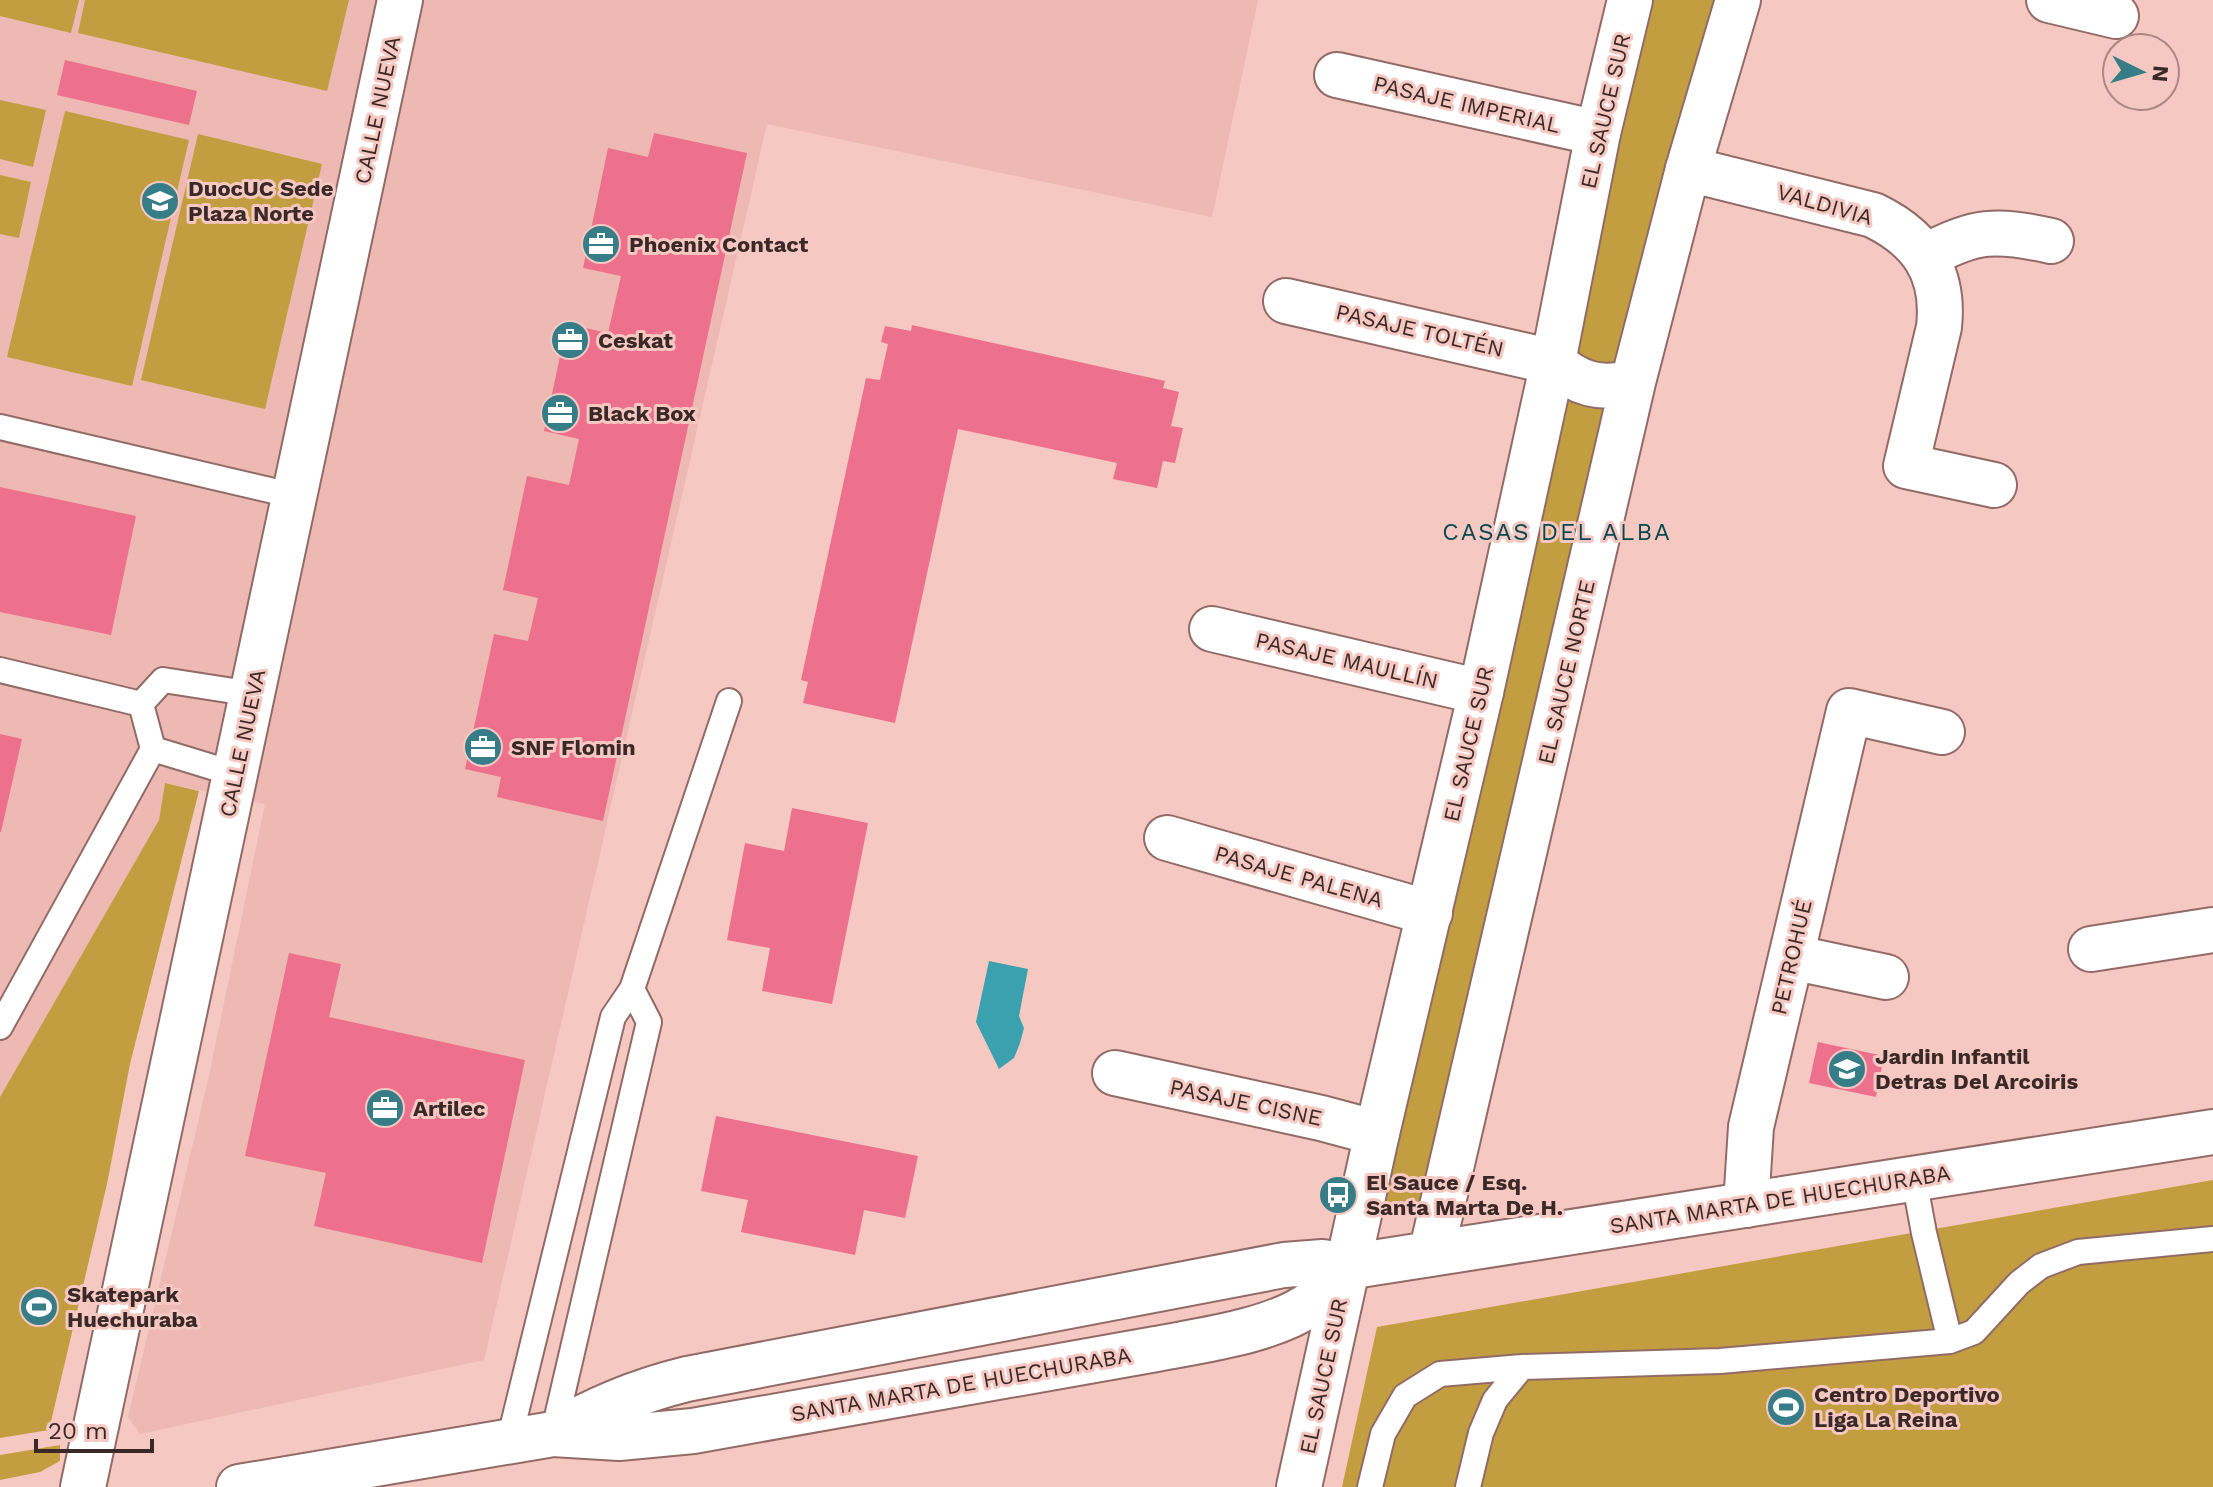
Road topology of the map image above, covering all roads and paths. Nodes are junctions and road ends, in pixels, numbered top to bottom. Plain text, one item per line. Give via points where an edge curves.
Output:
1 (400, 0) edge
2 (1630, 0) edge
3 (1738, 0) edge
4 (2049, 0) edge
5 (2116, 16) dead end
6 (1337, 75) dead end
7 (1598, 133) junction
8 (1688, 169) junction
9 (2051, 241) dead end
10 (1925, 257) junction
11 (1286, 301) dead end
12 (1553, 362) junction
13 (1633, 382) junction
14 (0, 427) edge
15 (1994, 485) dead end
16 (295, 496) junction
17 (1212, 629) dead end
18 (0, 670) edge
19 (1481, 692) junction
20 (253, 694) junction
21 (729, 701) dead end
22 (141, 704) junction
23 (1942, 732) dead end
24 (153, 749) junction
25 (235, 774) junction
26 (1167, 838) dead end
27 (1430, 913) junction
28 (2213, 930) edge
29 (2091, 949) dead end
30 (1791, 957) junction
31 (1886, 977) dead end
32 (632, 989) junction
33 (0, 1027) edge
34 (1115, 1073) dead end
35 (2213, 1132) edge
36 (1377, 1133) junction
37 (1914, 1179) junction
38 (1746, 1205) junction
39 (2213, 1239) edge
40 (1431, 1254) junction
41 (1347, 1267) junction
42 (1950, 1341) junction
43 (1522, 1367) junction
44 (553, 1434) junction
45 (509, 1441) junction
46 (83, 1487) edge
47 (239, 1487) edge
48 (1299, 1487) edge
49 (1370, 1487) edge
50 (1468, 1487) edge

1 - 16 street, CALLE NUEVA
2 - 7 street, EL SAUCE SUR
3 - 8 street, EL SAUCE NORTE
4 - 5 street
6 - 7 street, PASAJE IMPERIAL
7 - 12 street, EL SAUCE SUR
8 - 10 street, VALDIVIA via 1873,215 1891,223
8 - 13 street, EL SAUCE NORTE
9 - 10 street via 1989,232
10 - 15 street, VALDIVIA via 1939,287 1941,307 1906,466
11 - 12 street, PASAJE TOLTÉN
12 - 13 street, PASAJE TOLTÉN via 1589,384
12 - 19 street, EL SAUCE SUR
13 - 40 street, EL SAUCE NORTE
14 - 16 lane
16 - 20 street, CALLE NUEVA
17 - 19 street, PASAJE MAULLÍN
18 - 22 lane
19 - 27 street, EL SAUCE SUR
20 - 22 lane via 163,680
20 - 25 street, CALLE NUEVA
21 - 32 lane
22 - 24 lane
23 - 30 street, PETROHUÉ via 1849,711
24 - 25 lane
24 - 33 lane
25 - 46 street, CALLE NUEVA
26 - 27 street, PASAJE PALENA
27 - 36 street, EL SAUCE SUR
28 - 29 street
30 - 31 street
30 - 38 street, PETROHUÉ via 1751,1127
32 - 44 lane via 649,1022
32 - 45 lane via 613,1017
34 - 36 street, PASAJE CISNE
35 - 37 street, SANTA MARTA DE HUECHURABA
36 - 41 street, EL SAUCE SUR
37 - 38 street, SANTA MARTA DE HUECHURABA
37 - 42 lane
38 - 40 street, SANTA MARTA DE HUECHURABA
39 - 42 lane via 2078,1252 2041,1266 1974,1332
40 - 41 street, SANTA MARTA DE HUECHURABA
41 - 44 street, SANTA MARTA DE HUECHURABA via 1323,1262 1284,1265 687,1379 623,1398
41 - 44 street, SANTA MARTA DE HUECHURABA via 1294,1314 1219,1337 693,1431 619,1438
41 - 48 street, EL SAUCE SUR
42 - 43 lane via 1720,1361
43 - 49 lane via 1440,1374 1405,1396 1383,1434
43 - 50 lane via 1495,1400
44 - 45 street, SANTA MARTA DE HUECHURABA
45 - 47 street, SANTA MARTA DE HUECHURABA

